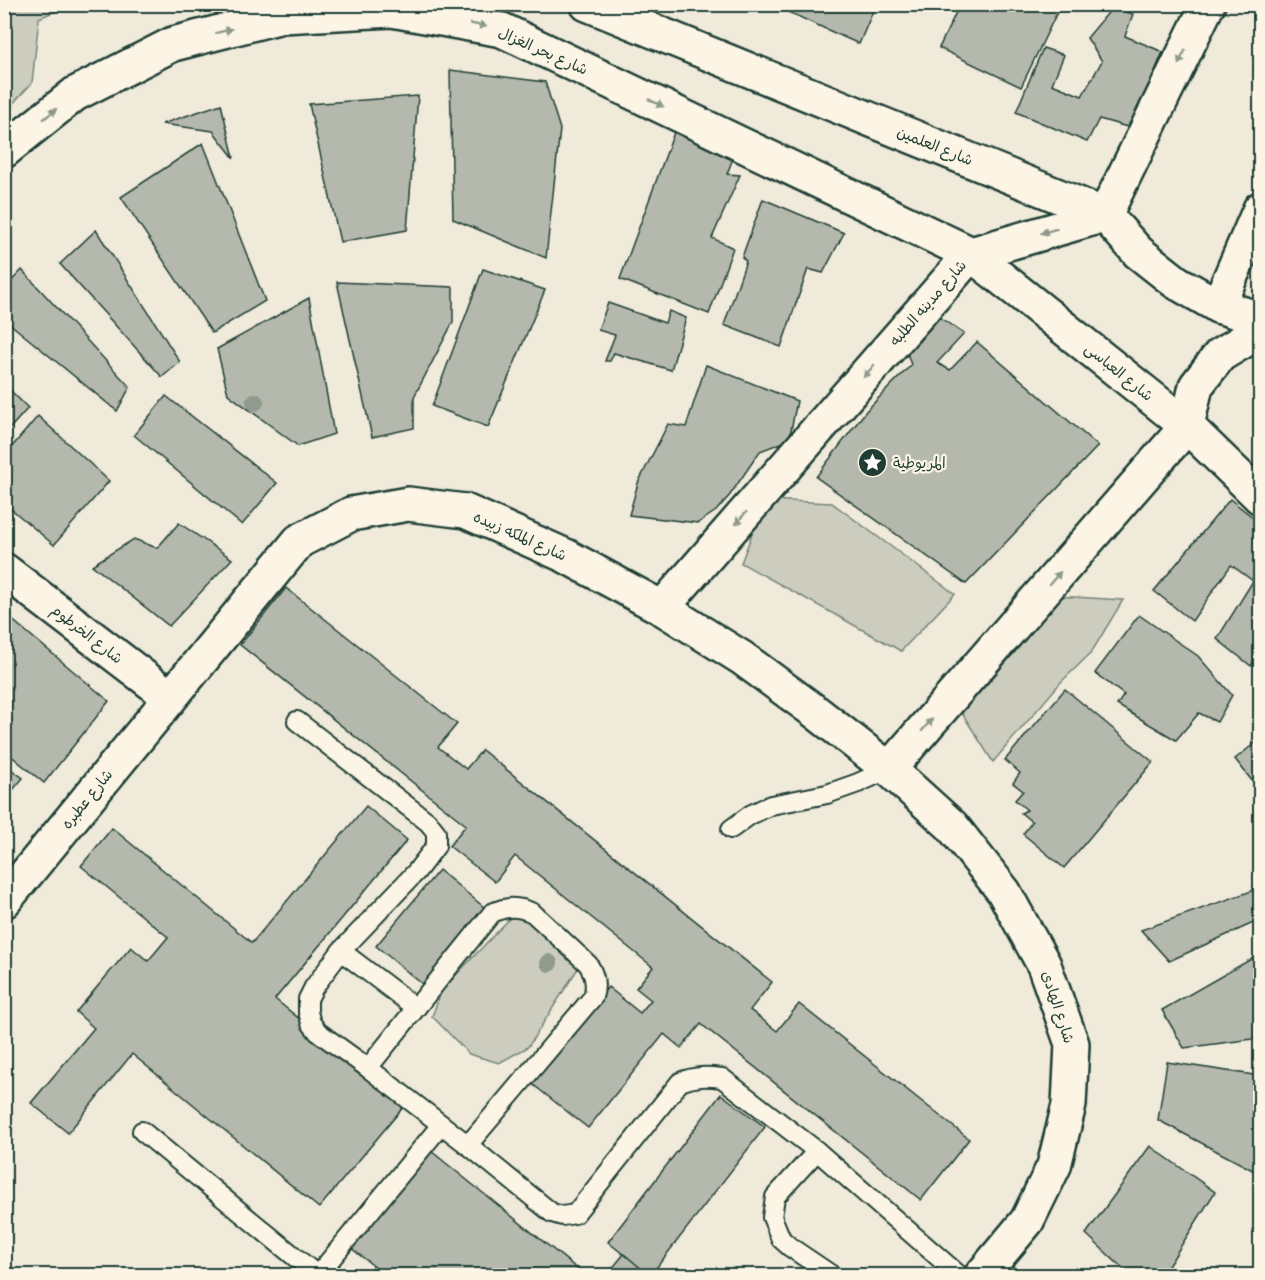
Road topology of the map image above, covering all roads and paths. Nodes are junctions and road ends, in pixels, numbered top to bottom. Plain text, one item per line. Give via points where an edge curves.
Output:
1 (587, 4) edge
2 (1208, 4) edge
3 (4, 151) edge
4 (1260, 208) edge
5 (1105, 215) junction
6 (971, 254) junction
7 (1218, 306) junction
8 (1260, 319) edge
9 (1260, 333) edge
10 (1187, 426) junction
11 (1260, 498) edge
12 (4, 570) edge
13 (662, 608) junction
14 (170, 698) junction
15 (297, 721) dead end
16 (889, 769) junction
17 (731, 829) dead end
18 (4, 901) edge
19 (341, 951) junction
20 (416, 1008) junction
21 (368, 1068) junction
22 (441, 1125) junction
23 (142, 1131) dead end
24 (468, 1145) junction
25 (817, 1151) junction
26 (981, 1274) edge
27 (317, 1275) edge
28 (833, 1275) edge

1 - 5 street, شارع العلمين
2 -> 5 street
3 -> 6 street, شارع بحر الغزال via 75,94 173,44 282,16 393,10 502,30
4 - 7 street
5 -> 6 street, شارع مدينه الطلبه
5 - 7 street, شارع العلمين via 1138,252 1176,282
6 - 10 street, شارع العباسى
6 -> 13 street, شارع مدينه الطلبه
7 - 8 street, شارع العلمين
9 - 10 street via 1220,355 1196,386
10 - 11 street, شارع العباسى
16 -> 10 street
12 - 14 street, شارع الخرطوم
13 - 14 street, شارع الملكه زبيده via 566,556 465,511 408,504 351,514 299,541
13 - 16 street, شارع الملكه زبيده via 742,658
14 - 18 street, شارع عطبره
15 - 19 lane via 436,832 436,846 422,865
16 - 17 lane via 827,794 771,805
16 - 26 street, شارع الهادى via 952,826 1004,891 1044,965 1072,1044 1069,1106 1054,1166 1027,1221
19 - 20 lane
19 - 21 lane via 314,987 308,999 308,1012 318,1032
20 - 21 lane
20 - 24 lane via 492,914 502,909 523,909 533,914 593,972 593,997
21 - 22 lane
22 - 24 lane
22 - 27 lane
23 - 27 lane
24 - 25 lane via 552,1213 574,1215 680,1082 705,1076 722,1078
25 - 26 lane
25 - 28 lane via 775,1197 772,1217 781,1239

